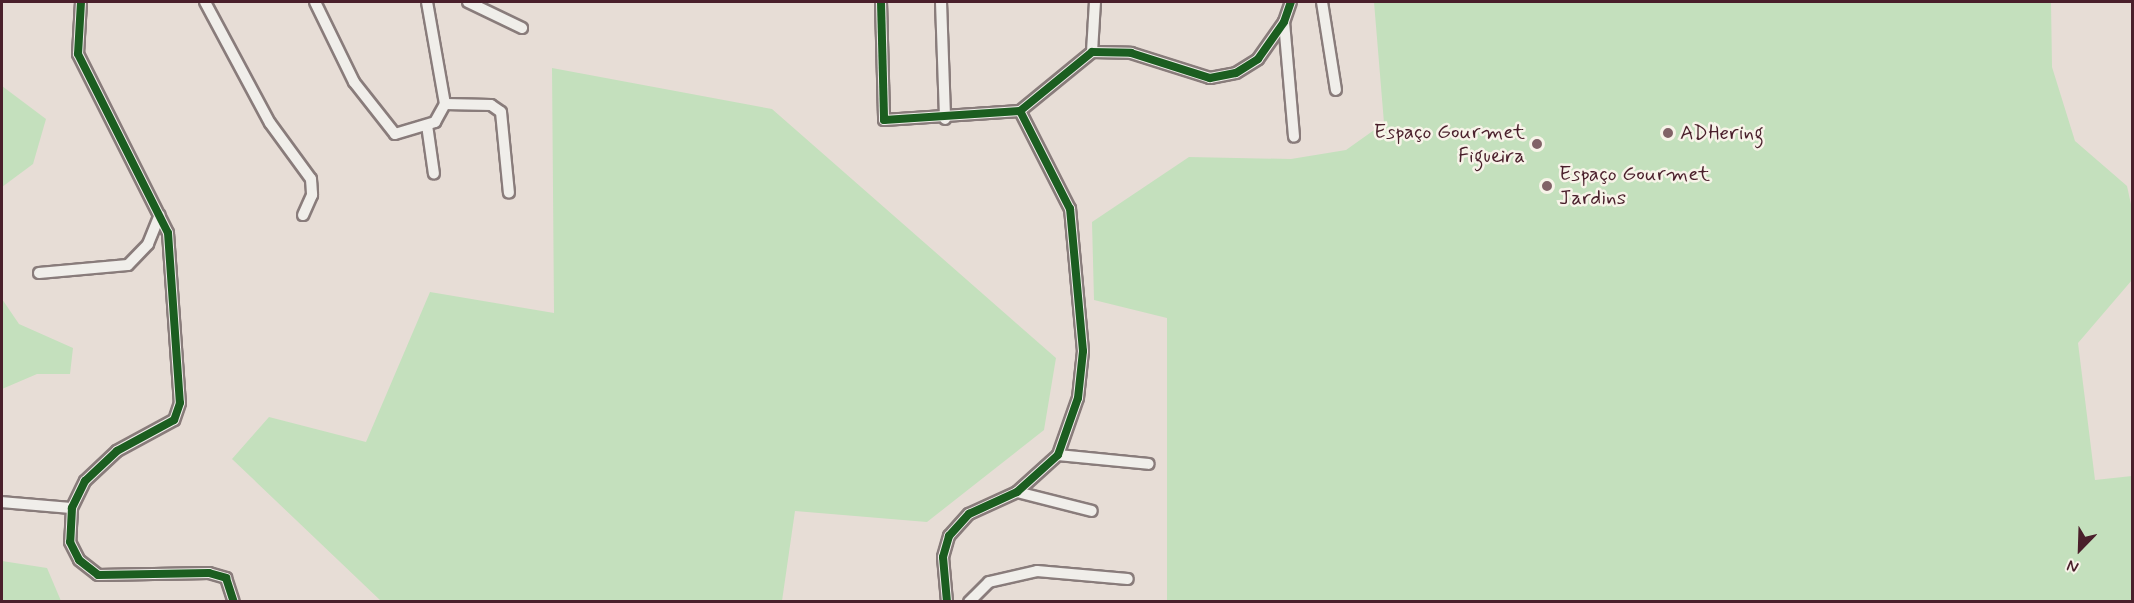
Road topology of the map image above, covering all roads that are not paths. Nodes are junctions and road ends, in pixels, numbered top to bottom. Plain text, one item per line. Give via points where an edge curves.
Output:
1 (81, 2) edge
2 (205, 2) edge
3 (315, 2) edge
4 (426, 2) edge
5 (468, 2) edge
6 (881, 2) edge
7 (941, 2) edge
8 (1095, 2) edge
9 (1291, 2) edge
10 (1322, 2) edge
11 (1284, 22) junction
12 (522, 28) dead end
13 (1092, 52) junction
14 (1336, 90) dead end
15 (445, 104) junction
16 (1020, 111) junction
17 (945, 119) junction
18 (427, 125) junction
19 (1294, 137) dead end
20 (434, 174) dead end
21 (509, 193) dead end
22 (160, 215) junction
23 (303, 215) dead end
24 (39, 273) dead end
25 (1058, 455) junction
26 (1149, 464) dead end
27 (1017, 492) junction
28 (2, 502) edge
29 (72, 508) junction
30 (1092, 511) dead end
31 (1128, 579) dead end
32 (234, 602) edge
33 (947, 602) edge
34 (969, 602) edge

1 - 22 street via 78,54
2 - 23 street via 270,123 311,179
3 - 18 street via 354,82 386,129 406,134
4 - 15 street
5 - 12 street
6 - 17 street via 884,120
7 - 17 street
8 - 13 street
9 - 11 street
10 - 14 street
11 - 13 street via 1258,59 1236,73 1210,78 1131,52
11 - 19 street
13 - 16 street
15 - 18 street via 442,115
15 - 21 street via 491,105 501,112
16 - 17 street
16 - 25 street via 1070,209 1075,234 1083,351 1078,398
18 - 20 street
22 - 24 street via 148,244 128,265
22 - 29 street via 171,255 180,403 174,420 161,431 101,462
25 - 26 street
25 - 27 street
27 - 30 street
27 - 33 street via 980,507 949,536 943,557
28 - 29 street
29 - 32 street via 70,542 79,560 98,575 209,573 226,578
31 - 34 street via 1037,572 989,582

